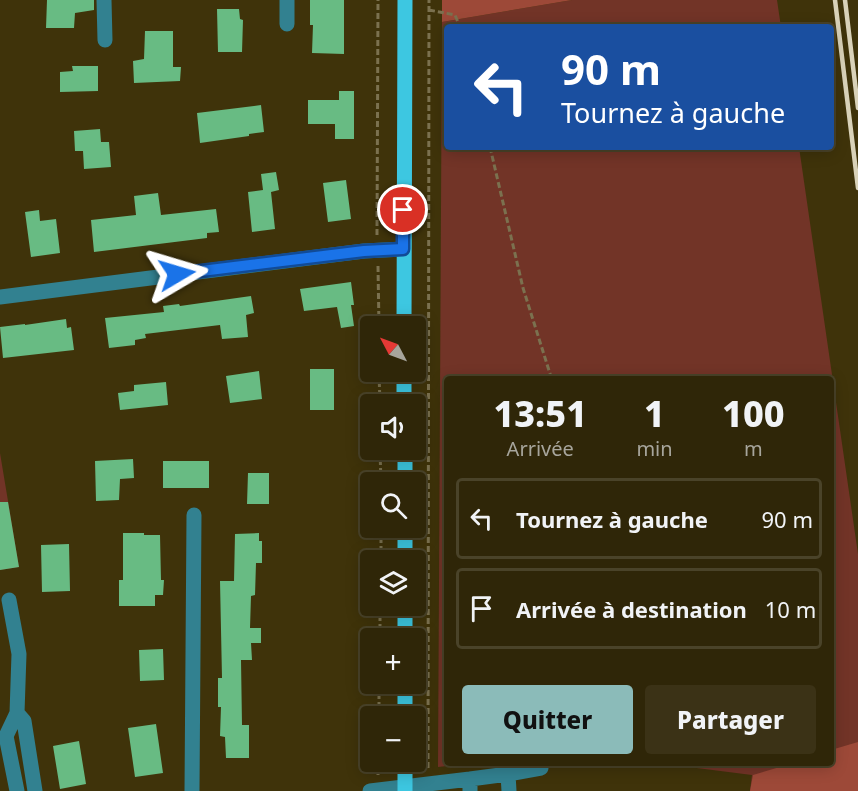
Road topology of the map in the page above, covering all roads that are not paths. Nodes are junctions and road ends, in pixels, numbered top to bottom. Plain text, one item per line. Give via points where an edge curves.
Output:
1 (104, 0) edge
2 (287, 0) edge
3 (405, 0) edge
4 (287, 24) dead end
5 (105, 40) dead end
6 (403, 249) junction
7 (0, 297) edge
8 (404, 316) edge
9 (194, 515) dead end
10 (9, 600) dead end
11 (17, 713) junction
12 (542, 768) dead end
13 (405, 772) edge
14 (508, 774) junction
15 (470, 785) edge
16 (405, 789) edge
17 (17, 791) edge
18 (35, 791) edge
19 (192, 791) edge
20 (370, 791) edge
21 (509, 791) edge

1 - 5 street
2 - 4 street
3 - 6 main road
6 - 7 street
6 - 8 main road
9 - 19 street
10 - 11 street via 19,654
11 - 17 street via 6,736
11 - 18 street via 24,722
12 - 14 street
13 - 16 main road
14 - 15 street
14 - 21 street
15 - 16 street
16 - 20 street

